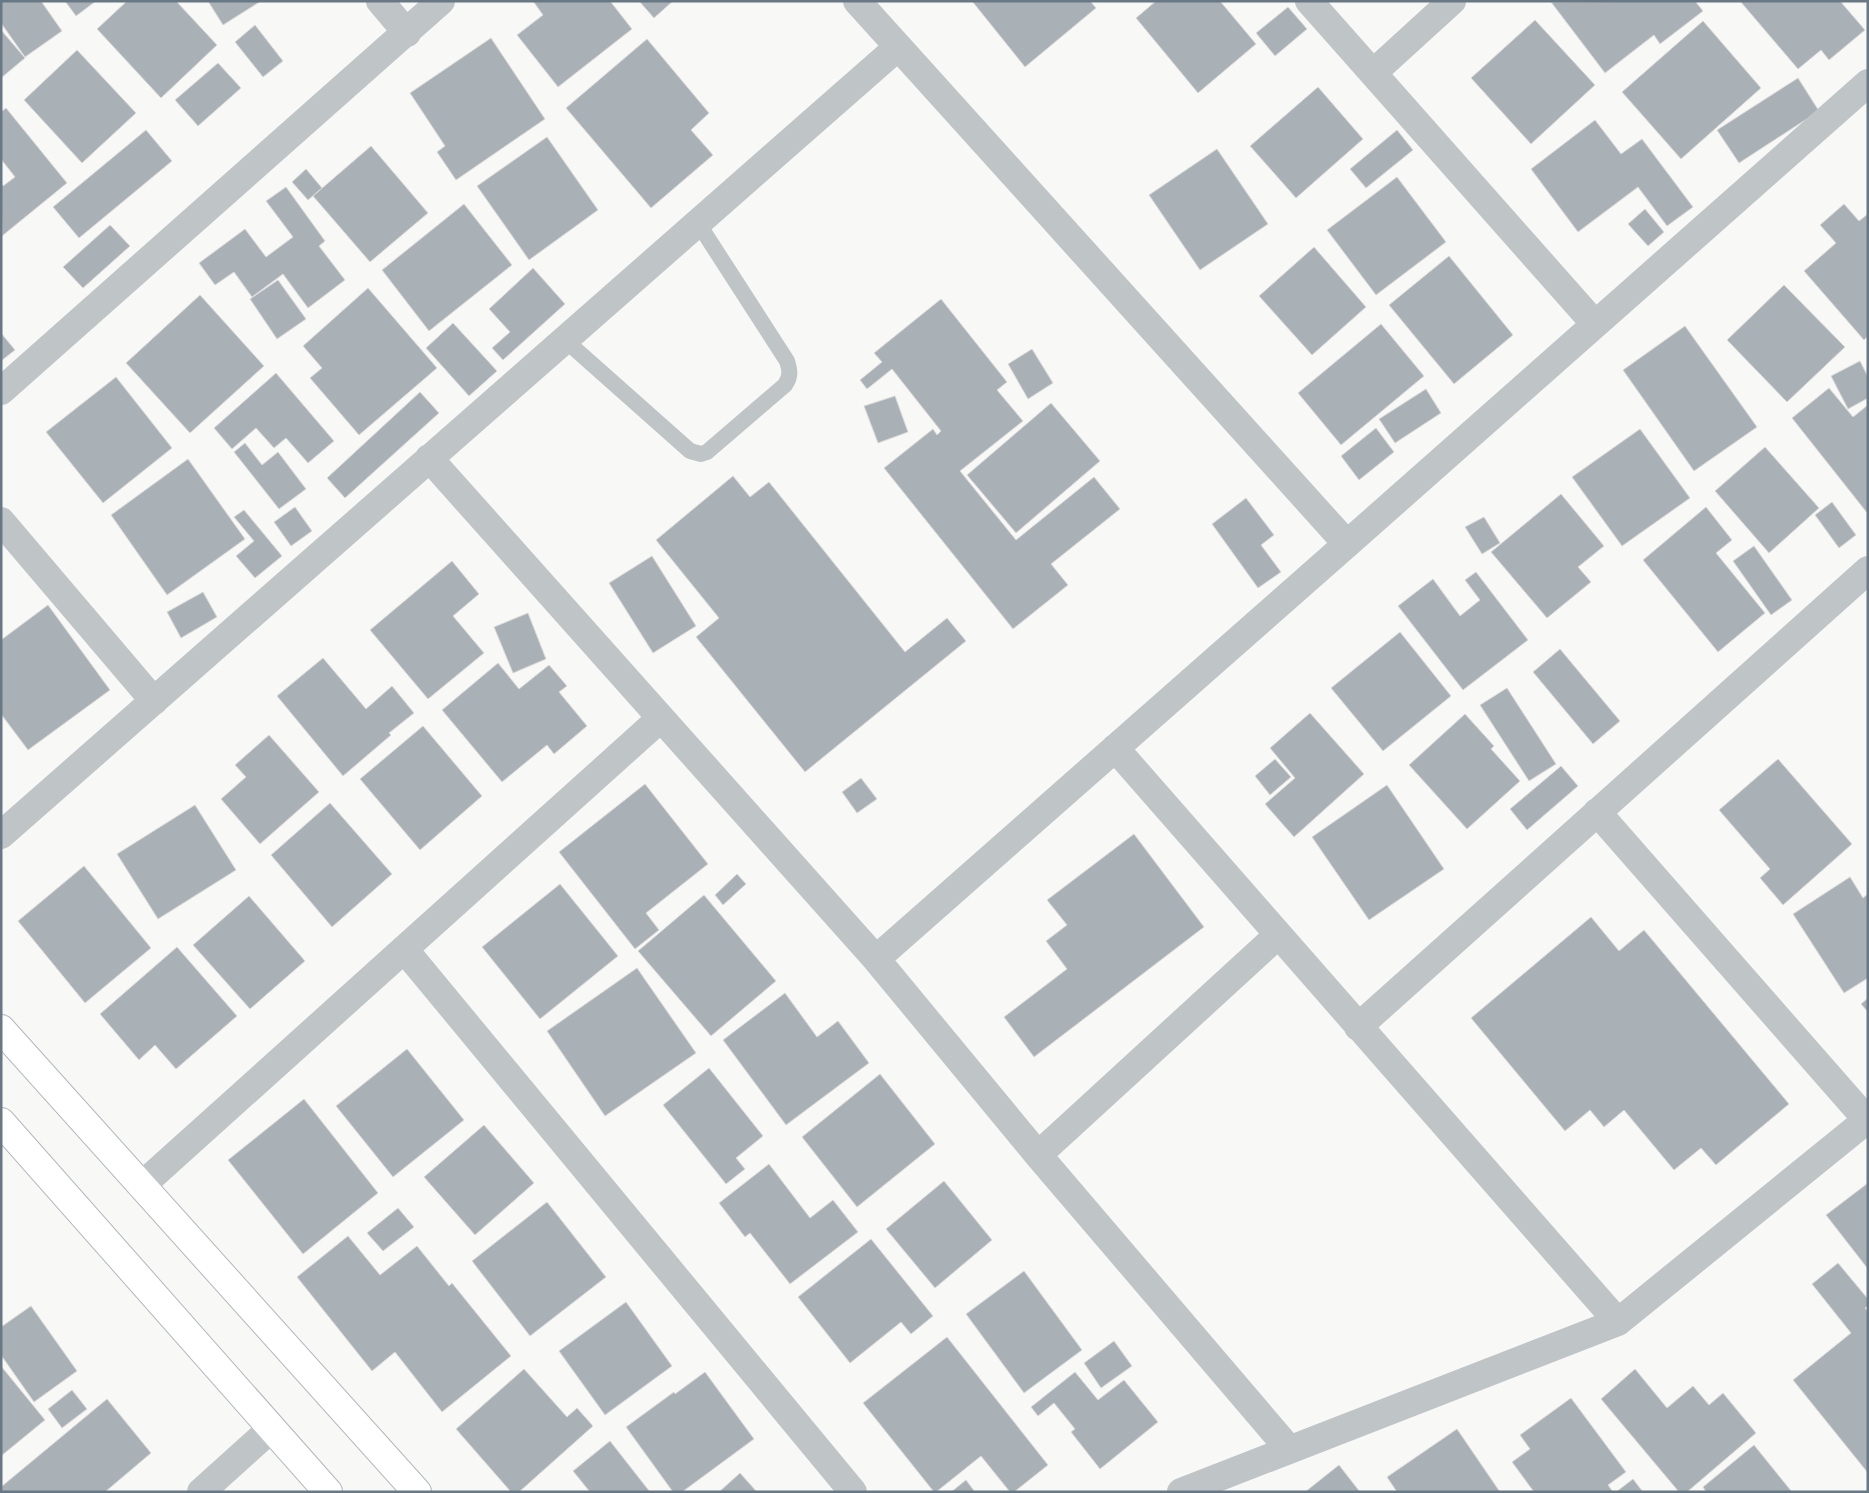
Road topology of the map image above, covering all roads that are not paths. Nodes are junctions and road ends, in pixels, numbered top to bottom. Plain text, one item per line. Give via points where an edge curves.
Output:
1 (380, 1) edge
2 (441, 1) edge
3 (857, 1) edge
4 (1309, 1) edge
5 (1452, 1) edge
6 (407, 33) junction
7 (898, 47) junction
8 (1373, 73) junction
9 (1863, 96) edge
10 (698, 223) junction
11 (1595, 324) junction
12 (565, 340) junction
13 (1, 390) edge
14 (430, 458) junction
15 (1, 521) edge
16 (1347, 544) junction
17 (1868, 570) edge
18 (154, 701) junction
19 (661, 718) junction
20 (1116, 748) junction
21 (1597, 812) junction
22 (1, 835) edge
23 (1278, 935) junction
24 (404, 949) junction
25 (876, 959) junction
26 (1358, 1027) junction
27 (1, 1029) edge
28 (1867, 1119) edge
29 (1, 1122) edge
30 (1038, 1155) junction
31 (142, 1186) junction
32 (1618, 1322) junction
33 (272, 1428) junction
34 (1289, 1449) junction
35 (201, 1492) edge
36 (328, 1492) edge
37 (417, 1492) edge
38 (853, 1492) edge
39 (1181, 1492) edge

1 - 6 street
2 - 6 street
3 - 7 street
4 - 8 street
5 - 8 street
6 - 13 street
7 - 10 street
7 - 16 street
8 - 11 street
9 - 11 street
10 - 12 street
10 - 12 lane via 787,361 790,378 785,385 707,452 696,453
11 - 16 street
12 - 14 street
14 - 18 street
14 - 19 street
15 - 18 street
16 - 20 street
17 - 21 street
18 - 22 street
19 - 24 street
19 - 25 street
20 - 23 street
20 - 25 street
21 - 26 street
21 - 28 street
23 - 26 street
23 - 30 street
24 - 31 street
24 - 38 street
25 - 30 street
26 - 32 street
27 - 31 main road
28 - 32 street
29 - 33 main road
30 - 34 street
31 - 37 main road
32 - 34 street
33 - 35 street
33 - 36 main road
34 - 39 street

